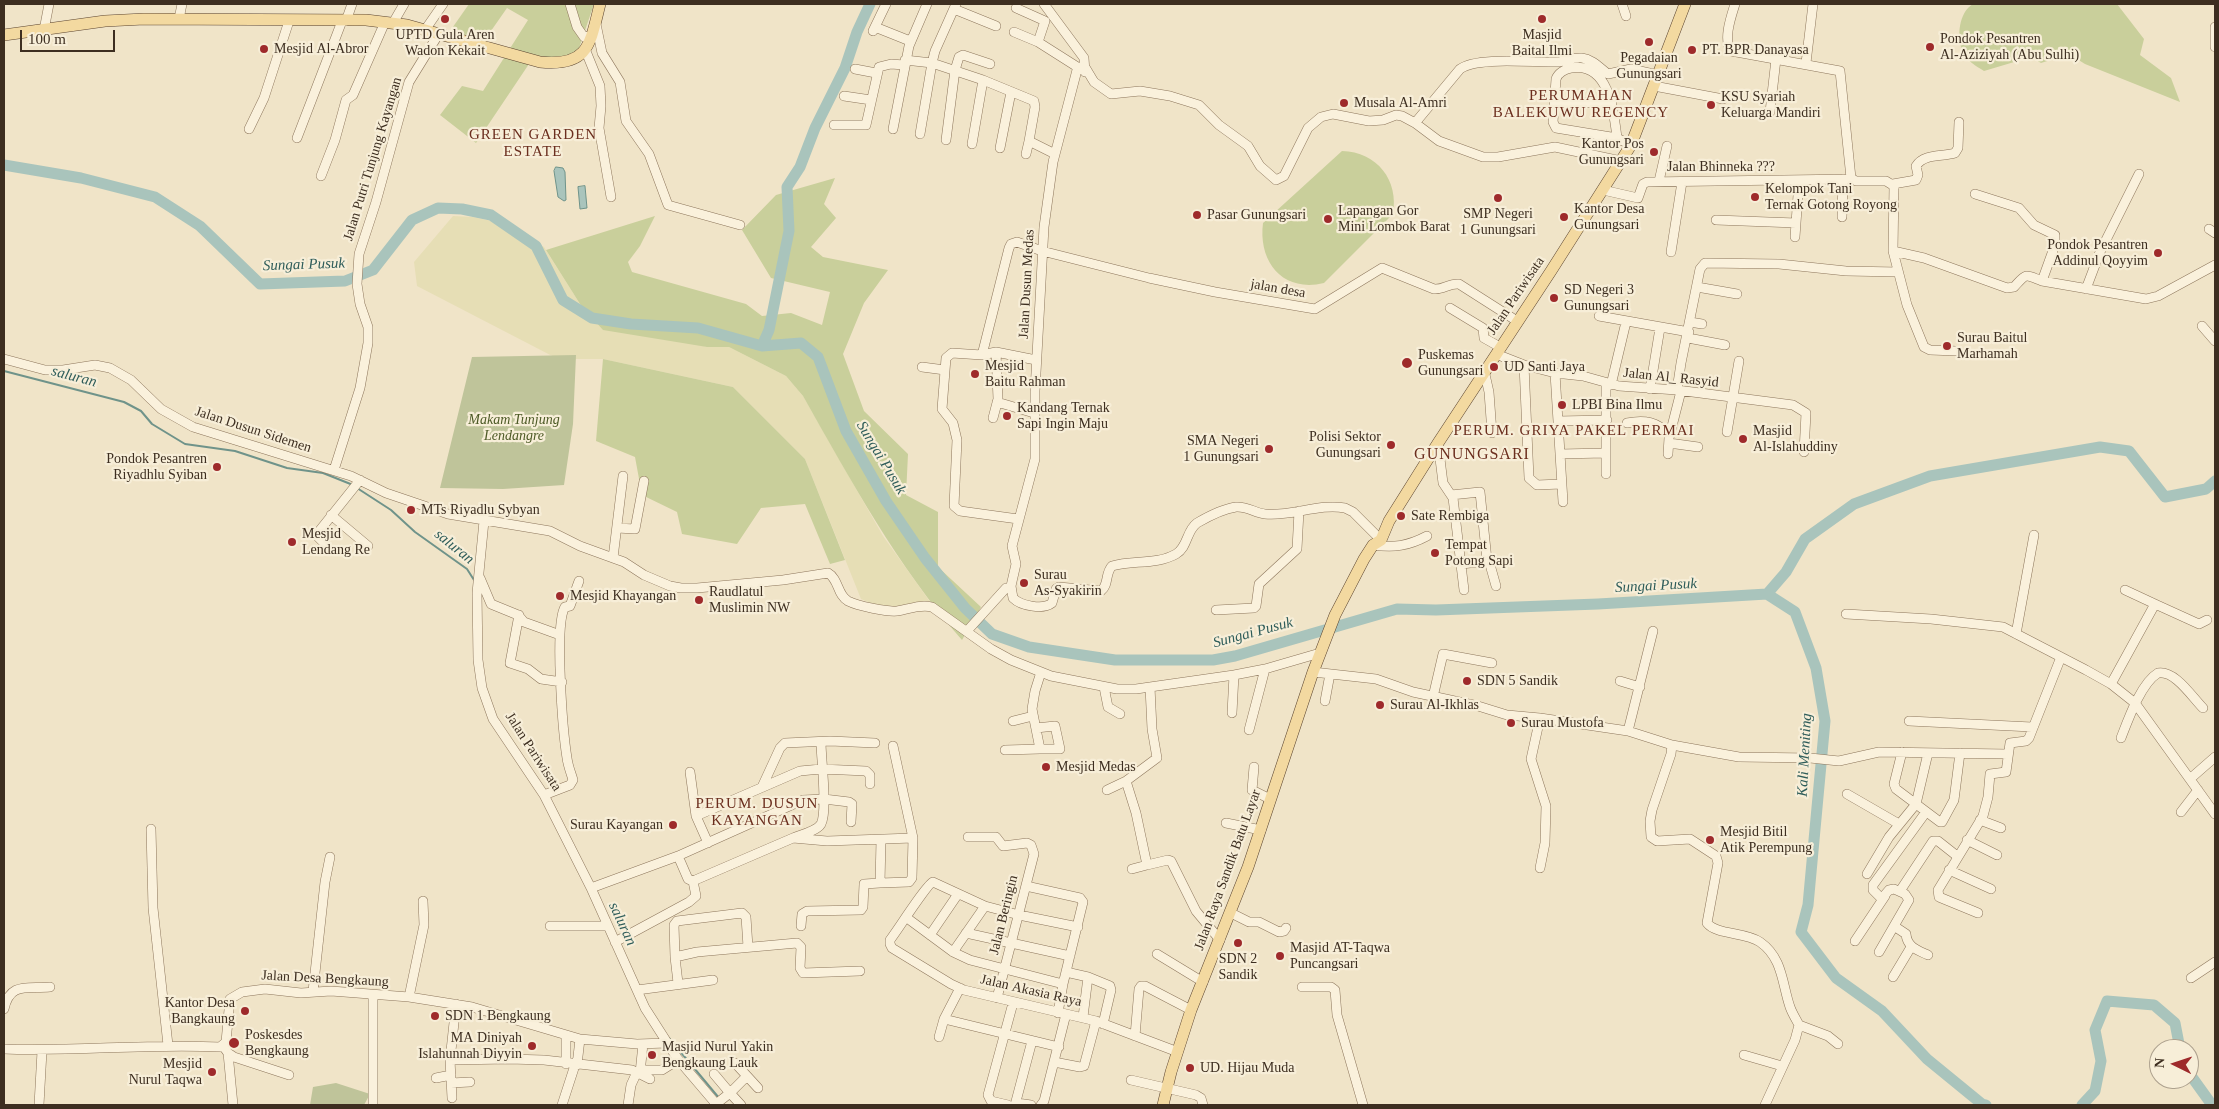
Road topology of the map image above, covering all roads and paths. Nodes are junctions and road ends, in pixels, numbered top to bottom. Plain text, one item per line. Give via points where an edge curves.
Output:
1 (49, 4) edge
2 (182, 4) edge
3 (352, 4) edge
4 (402, 4) edge
5 (443, 4) edge
6 (570, 4) edge
7 (600, 4) edge
8 (886, 4) edge
9 (927, 4) edge
10 (1037, 4) edge
11 (1622, 4) edge
12 (1685, 4) edge
13 (1735, 4) edge
14 (1813, 4) edge
15 (955, 6) edge
16 (1045, 6) edge
17 (1016, 8) dead end
18 (1626, 16) dead end
19 (179, 19) junction
20 (289, 21) junction
21 (344, 21) junction
22 (388, 22) junction
23 (595, 22) junction
24 (996, 26) dead end
25 (2215, 27) edge
26 (44, 30) junction
27 (425, 30) junction
28 (1014, 32) dead end
29 (4, 35) edge
30 (438, 35) junction
31 (591, 36) junction
32 (910, 41) junction
33 (1038, 42) junction
34 (2215, 47) edge
35 (586, 49) junction
36 (1776, 59) junction
37 (904, 63) junction
38 (1806, 63) junction
39 (932, 64) junction
40 (990, 64) dead end
41 (855, 69) dead end
42 (955, 70) junction
43 (1084, 70) junction
44 (876, 73) junction
45 (983, 80) junction
46 (1656, 80) junction
47 (1011, 92) junction
48 (844, 96) dead end
49 (1723, 99) dead end
50 (871, 100) junction
51 (1555, 102) junction
52 (1612, 103) junction
53 (1770, 112) dead end
54 (1959, 122) dead end
55 (1415, 123) junction
56 (834, 125) dead end
57 (250, 129) dead end
58 (893, 129) dead end
59 (920, 134) dead end
60 (297, 138) dead end
61 (1617, 138) junction
62 (946, 140) dead end
63 (1029, 141) junction
64 (972, 144) dead end
65 (1631, 145) junction
66 (1667, 146) dead end
67 (1000, 148) dead end
68 (1026, 154) dead end
69 (1055, 154) junction
70 (1622, 160) junction
71 (2139, 174) dead end
72 (321, 176) dead end
73 (1848, 179) junction
74 (1659, 181) junction
75 (1799, 181) junction
76 (1682, 182) junction
77 (1892, 184) junction
78 (1603, 190) junction
79 (1975, 194) dead end
80 (610, 197) dead end
81 (1842, 217) dead end
82 (1716, 220) dead end
83 (1796, 224) junction
84 (740, 225) dead end
85 (1796, 236) dead end
86 (1042, 251) junction
87 (1893, 251) junction
88 (1671, 252) dead end
89 (2215, 266) edge
90 (1898, 272) junction
91 (2042, 281) junction
92 (1697, 287) junction
93 (2086, 289) junction
94 (1737, 294) dead end
95 (1450, 308) dead end
96 (1599, 316) dead end
97 (1517, 321) junction
98 (1626, 322) junction
99 (1702, 324) dead end
100 (2202, 326) dead end
101 (1660, 328) junction
102 (1689, 331) junction
103 (2215, 342) edge
104 (1725, 345) dead end
105 (1498, 350) junction
106 (1956, 351) dead end
107 (996, 352) junction
108 (982, 355) junction
109 (4, 359) edge
110 (1036, 360) junction
111 (1740, 361) dead end
112 (1524, 365) junction
113 (922, 367) dead end
114 (945, 370) junction
115 (1484, 370) junction
116 (1555, 373) junction
117 (1608, 384) junction
118 (1650, 389) junction
119 (1679, 391) junction
120 (1733, 398) junction
121 (998, 402) junction
122 (1034, 413) junction
123 (993, 418) dead end
124 (1607, 420) junction
125 (1558, 421) junction
126 (1627, 423) dead end
127 (1727, 432) dead end
128 (1492, 433) dead end
129 (1669, 439) junction
130 (1438, 443) junction
131 (1698, 447) dead end
132 (1804, 452) dead end
133 (1605, 453) junction
134 (1560, 454) junction
135 (1668, 454) dead end
136 (334, 470) junction
137 (1606, 474) dead end
138 (623, 476) dead end
139 (644, 481) dead end
140 (358, 483) junction
141 (1560, 484) junction
142 (1451, 495) junction
143 (1562, 502) dead end
144 (1299, 511) junction
145 (331, 516) junction
146 (1018, 519) junction
147 (484, 521) junction
148 (617, 528) junction
149 (2034, 535) dead end
150 (1427, 536) dead end
151 (1377, 543) junction
152 (325, 544) dead end
153 (368, 546) dead end
154 (613, 558) junction
155 (1486, 560) junction
156 (1461, 564) junction
157 (478, 573) junction
158 (578, 581) dead end
159 (1496, 586) dead end
160 (1010, 588) junction
161 (1464, 590) dead end
162 (2125, 590) dead end
163 (2155, 604) junction
164 (1216, 610) dead end
165 (1846, 614) dead end
166 (519, 615) junction
167 (2207, 620) dead end
168 (969, 630) junction
169 (1653, 631) dead end
170 (2016, 634) junction
171 (560, 635) junction
172 (1322, 646) junction
173 (2061, 657) junction
174 (1492, 663) dead end
175 (1265, 669) junction
176 (1041, 672) junction
177 (1313, 672) junction
178 (1330, 674) junction
179 (1234, 675) junction
180 (1620, 681) dead end
181 (562, 682) junction
182 (2111, 684) junction
183 (1104, 687) junction
184 (1150, 687) junction
185 (1640, 687) junction
186 (1433, 697) junction
187 (1325, 701) dead end
188 (2135, 703) junction
189 (2203, 708) dead end
190 (1232, 713) dead end
191 (1120, 714) dead end
192 (1033, 716) junction
193 (1540, 718) junction
194 (1013, 721) dead end
195 (1909, 721) dead end
196 (2032, 727) junction
197 (1036, 728) junction
198 (1249, 730) dead end
199 (1628, 731) junction
200 (2121, 738) dead end
201 (821, 742) junction
202 (875, 743) dead end
203 (1672, 745) junction
204 (893, 746) dead end
205 (1040, 749) junction
206 (1005, 750) dead end
207 (1902, 752) junction
208 (1928, 752) junction
209 (1960, 753) junction
210 (2008, 754) junction
211 (2215, 756) edge
212 (1254, 767) dead end
213 (822, 770) junction
214 (690, 772) dead end
215 (2191, 778) junction
216 (1126, 781) junction
217 (870, 784) dead end
218 (762, 787) junction
219 (1107, 790) dead end
220 (2198, 790) junction
221 (546, 794) junction
222 (1847, 794) dead end
223 (824, 799) junction
224 (1270, 799) junction
225 (1916, 804) junction
226 (1926, 812) junction
227 (2181, 812) dead end
228 (2215, 814) edge
229 (696, 816) junction
230 (1980, 820) junction
231 (851, 822) dead end
232 (1226, 824) dead end
233 (1899, 824) junction
234 (2001, 828) dead end
235 (151, 829) dead end
236 (1261, 830) junction
237 (968, 836) dead end
238 (793, 838) junction
239 (913, 838) junction
240 (881, 840) junction
241 (1967, 840) junction
242 (708, 843) junction
243 (1997, 855) dead end
244 (678, 856) junction
245 (1957, 856) junction
246 (330, 857) dead end
247 (1147, 865) junction
248 (1540, 868) dead end
249 (1132, 869) dead end
250 (1949, 870) junction
251 (1867, 874) dead end
252 (693, 881) junction
253 (1027, 882) junction
254 (880, 884) junction
255 (593, 887) junction
256 (1991, 889) dead end
257 (1900, 892) junction
258 (958, 894) junction
259 (1885, 896) junction
260 (423, 901) dead end
261 (985, 906) junction
262 (1231, 913) junction
263 (1978, 913) dead end
264 (1018, 915) junction
265 (907, 918) junction
266 (550, 926) dead end
267 (608, 926) junction
268 (801, 926) dead end
269 (1894, 926) junction
270 (1078, 927) junction
271 (1286, 928) dead end
272 (966, 933) junction
273 (930, 935) junction
274 (1220, 940) junction
275 (618, 941) junction
276 (1856, 941) dead end
277 (1012, 942) junction
278 (748, 947) junction
279 (1911, 947) junction
280 (953, 952) junction
281 (1879, 952) dead end
282 (1157, 954) dead end
283 (1928, 955) dead end
284 (1070, 956) junction
285 (675, 958) junction
286 (2215, 962) edge
287 (1005, 969) junction
288 (860, 971) dead end
289 (1066, 972) junction
290 (1088, 977) junction
291 (1893, 977) dead end
292 (2191, 978) dead end
293 (713, 980) dead end
294 (1203, 982) junction
295 (678, 983) junction
296 (1063, 984) junction
297 (50, 987) dead end
298 (1302, 987) dead end
299 (960, 988) junction
300 (639, 990) junction
301 (313, 991) junction
302 (373, 995) junction
303 (409, 997) junction
304 (996, 998) junction
305 (1014, 1003) junction
306 (456, 1004) junction
307 (4, 1010) edge
308 (1192, 1010) junction
309 (1062, 1014) junction
310 (1082, 1017) junction
311 (944, 1019) junction
312 (1100, 1022) junction
313 (1799, 1025) junction
314 (1004, 1035) junction
315 (566, 1036) junction
316 (938, 1036) dead end
317 (1134, 1036) junction
318 (580, 1039) junction
319 (1032, 1041) junction
320 (643, 1044) junction
321 (661, 1044) junction
322 (1838, 1044) dead end
323 (168, 1045) junction
324 (1059, 1047) junction
325 (4, 1049) edge
326 (226, 1049) junction
327 (42, 1051) junction
328 (1178, 1052) junction
329 (1744, 1055) dead end
330 (450, 1060) junction
331 (678, 1060) junction
332 (1054, 1062) junction
333 (735, 1063) dead end
334 (572, 1065) junction
335 (1782, 1066) junction
336 (639, 1072) junction
337 (714, 1074) dead end
338 (289, 1075) dead end
339 (747, 1076) junction
340 (436, 1078) dead end
341 (451, 1079) junction
342 (650, 1079) dead end
343 (1131, 1080) dead end
344 (470, 1082) dead end
345 (1168, 1087) junction
346 (758, 1088) dead end
347 (730, 1093) junction
348 (452, 1098) dead end
349 (718, 1103) edge
350 (1013, 1104) edge
351 (39, 1105) edge
352 (234, 1105) edge
353 (373, 1105) edge
354 (562, 1105) edge
355 (628, 1105) edge
356 (741, 1105) edge
357 (1031, 1105) edge
358 (1040, 1105) edge
359 (1163, 1105) edge
360 (1203, 1105) edge
361 (1363, 1105) edge
362 (1765, 1105) edge

1 - 26 street
2 - 19 street
3 - 21 street
4 - 22 street
5 - 27 street
6 - 31 street via 580,32
7 - 23 main road
8 - 32 street via 874,29
9 - 32 street
10 - 16 street
11 - 18 street
12 - 46 main road, Jalan Pariwisata
13 - 36 street via 1729,31 1730,50
14 - 38 street
15 - 24 street
15 - 39 street
16 - 43 street via 1084,58
17 - 33 street via 1045,21
19 - 20 main road
19 - 26 main road via 105,21
20 - 21 main road
20 - 57 street via 264,98
21 - 22 main road
21 - 60 street
22 - 27 main road
22 - 72 street via 353,95 346,99
23 - 31 main road
23 - 84 street via 598,44 620,82 626,121 649,154 668,206
25 - 34 street
26 - 29 main road
27 - 30 main road
28 - 33 street
30 - 35 main road via 557,64 569,62
30 - 136 street, Jalan Putri Tunjung Kayangan via 409,82 376,202 360,247 357,266 360,304 368,332 365,366
31 - 35 main road
32 - 37 street
33 - 43 street
35 - 80 street via 600,86 599,128
36 - 38 street
36 - 53 street
37 - 39 street
37 - 44 street via 886,64
37 - 58 street
38 - 73 street via 1841,72
39 - 42 street
39 - 59 street
40 - 42 street via 962,55
41 - 44 street
42 - 45 street
42 - 62 street
43 - 55 street via 1098,86 1111,94 1140,91 1198,105 1248,146 1260,166 1276,180 1284,176 1308,128 1326,115 1337,114 1368,121 1398,116
43 - 69 street, Jalan Dusun Medas via 1071,90
44 - 50 street
45 - 47 street
45 - 64 street
46 - 49 street
46 - 55 street via 1631,69 1608,74 1580,58 1556,62 1511,60 1470,64 1460,69
46 - 65 main road, Jalan Pariwisata
47 - 63 street via 1035,104
47 - 67 street
48 - 50 street
50 - 56 street via 866,125
51 - 52 street
51 - 52 street via 1556,76 1575,68 1589,71 1601,79
51 - 61 street via 1554,124 1558,129
52 - 61 street
54 - 77 street, Jalan Bhinneka ??? via 1956,152 1919,162 1916,180
55 - 70 street via 1439,141 1483,157 1498,158 1555,147
61 - 65 street
63 - 68 street
63 - 69 street
65 - 70 main road, Jalan Pariwisata
66 - 74 street
69 - 86 street, Jalan Dusun Medas
70 - 78 main road, Jalan Pariwisata
71 - 93 street via 2100,252
73 - 75 street, Jalan Bhinneka ???
73 - 77 street, Jalan Bhinneka ???
73 - 81 street
74 - 76 street, Jalan Bhinneka ???
74 - 78 street, Jalan Bhinneka ??? via 1643,183 1638,198
75 - 76 street, Jalan Bhinneka ???
75 - 83 street
76 - 88 street
77 - 87 street via 1895,191
78 - 97 main road, Jalan Pariwisata
79 - 91 street via 2020,208 2034,225 2055,235 2055,245
82 - 83 street
83 - 85 street
86 - 97 street, jalan desa via 1187,286 1315,309 1382,268 1434,289 1459,284
86 - 108 street via 1018,242 1009,247
86 - 110 street, Jalan Dusun Medas
87 - 90 street
87 - 91 street via 1924,258 2007,288 2025,276
89 - 93 street via 2150,299
90 - 92 street via 1710,262 1701,267
90 - 106 street via 1907,306 1924,347
91 - 93 street
92 - 94 street
92 - 102 street
95 - 105 street via 1483,328 1483,337
96 - 98 street
97 - 105 main road, Jalan Pariwisata
98 - 101 street
98 - 117 street
99 - 102 street
100 - 103 street
101 - 102 street
101 - 118 street
102 - 104 street
102 - 119 street via 1681,363
105 - 112 street, Jalan Al_ Rasyid
105 - 115 main road, Jalan Pariwisata
107 - 108 street
107 - 110 street
107 - 121 street
108 - 114 street via 951,353 946,357
109 - 136 street, Jalan Dusun Sidemen via 45,370 94,366 115,369 161,409 185,423
110 - 122 street, Jalan Dusun Medas
111 - 120 street
112 - 116 street, Jalan Al_ Rasyid
112 - 141 street via 1529,478 1537,485
113 - 114 street
114 - 146 street via 942,409 953,423 958,448 954,506 960,511
115 - 128 street
115 - 130 main road, Jalan Pariwisata
116 - 117 street, Jalan Al_ Rasyid via 1583,376
116 - 125 street
117 - 118 street, Jalan Al_ Rasyid
117 - 124 street
118 - 119 street, Jalan Al_ Rasyid
119 - 120 street, Jalan Al_ Rasyid
119 - 129 street
120 - 127 street
120 - 132 street, Jalan Al_ Rasyid via 1790,404 1804,410
121 - 122 street
121 - 123 street
122 - 146 street, Jalan Dusun Medas via 1034,465
124 - 125 street
124 - 133 street
125 - 134 street
126 - 129 street via 1651,422 1661,427
129 - 131 street
129 - 135 street
130 - 142 street via 1443,483
130 - 151 main road, Jalan Pariwisata
133 - 134 street
133 - 137 street
134 - 141 street
136 - 140 street
138 - 148 street
139 - 148 street via 635,529
140 - 145 street
140 - 147 street via 448,514
141 - 143 street
142 - 155 street via 1485,492
142 - 156 street
144 - 151 street via 1351,510
144 - 160 street via 1267,514 1239,507 1211,515 1194,526 1183,548 1175,554 1113,566 1105,588 1100,591 1059,587 1048,606 1021,604 1013,598
144 - 164 street via 1297,549 1259,584 1256,606
145 - 152 street via 316,535
145 - 153 street
146 - 160 street, Jalan Dusun Medas via 1012,548 1016,567
147 - 154 street via 550,531
147 - 157 street, Jalan Pariwisata
148 - 154 street
149 - 170 street
150 - 151 street via 1402,546
151 - 172 main road, Jalan Pariwisata via 1356,573
154 - 168 street via 654,580 681,588 828,574 834,577 843,596 851,602 892,611 932,607
155 - 156 street
155 - 159 street via 1490,562
156 - 161 street
157 - 166 street via 490,603
157 - 221 street, Jalan Pariwisata via 478,660 484,696 497,727
158 - 171 street via 570,606 562,612
160 - 168 street via 1006,588
162 - 163 street
163 - 167 street via 2199,624
163 - 182 street
165 - 170 street via 1980,624 2006,628
166 - 171 street via 524,622
166 - 181 street via 510,663 528,669 541,679
168 - 176 street via 1001,654
169 - 185 street
170 - 173 street
171 - 181 street
172 - 175 street
172 - 177 main road, Jalan Raya Sandik Batu Layar
173 - 182 street
173 - 196 street
174 - 186 street via 1443,654
175 - 179 street
175 - 198 street
176 - 183 street
176 - 192 street via 1033,701
177 - 178 street
177 - 224 main road, Jalan Raya Sandik Batu Layar
178 - 186 street via 1376,679
178 - 187 street
179 - 184 street
179 - 190 street
180 - 185 street
181 - 221 street via 567,760 573,780 570,786
182 - 188 street
183 - 184 street
183 - 191 street via 1108,708
184 - 216 street via 1152,729 1158,758
185 - 199 street
186 - 193 street via 1518,717
188 - 189 street via 2156,674 2163,672 2175,679
188 - 200 street
188 - 215 street
192 - 194 street
192 - 197 street
193 - 199 street
193 - 248 street via 1531,759 1546,806 1545,843
195 - 196 street
196 - 210 street via 2028,740 2010,743
197 - 205 street
197 - 205 street via 1054,726 1060,749
199 - 203 street
201 - 202 street
201 - 213 street
201 - 218 street via 784,744
203 - 207 street via 1739,757 1839,761 1879,752
203 - 313 street via 1652,810 1650,837 1657,841 1690,839 1716,856 1718,863 1707,923 1714,929 1749,936 1768,948 1783,975 1790,1008
204 - 239 street
205 - 206 street
207 - 208 street
207 - 225 street via 1894,784
208 - 209 street
208 - 225 street
209 - 210 street
209 - 226 street via 1954,800 1944,820 1938,822
210 - 230 street via 2006,772 1990,774 1988,797
211 - 215 street
212 - 224 street via 1252,790
213 - 217 street via 866,772 870,775
213 - 218 street via 806,770
213 - 223 street
214 - 229 street
215 - 220 street
216 - 219 street
216 - 247 street
218 - 229 street
220 - 227 street
220 - 228 street
221 - 255 street, Jalan Pariwisata
222 - 233 street
223 - 231 street via 850,802
223 - 238 street via 820,824
223 - 242 street via 803,800
224 - 236 main road, Jalan Raya Sandik Batu Layar
225 - 226 street
225 - 233 street
226 - 259 street via 1874,885 1880,897
229 - 242 street
230 - 234 street
230 - 241 street
232 - 236 street
233 - 251 street
235 - 323 street via 152,908
236 - 262 main road, Jalan Raya Sandik Batu Layar
237 - 253 street, Jalan Beringin via 996,837 1004,846 1029,844 1034,854
238 - 240 street via 812,841
238 - 252 street
239 - 240 street
239 - 254 street via 911,880
240 - 254 street
241 - 243 street
241 - 245 street
242 - 244 street
244 - 252 street via 688,879
244 - 255 street
245 - 250 street
245 - 257 street via 1938,841 1933,841
246 - 301 street
247 - 249 street
247 - 274 street via 1170,861 1196,911
250 - 256 street
250 - 263 street via 1938,895
252 - 275 street via 694,898
253 - 264 street, Jalan Beringin
253 - 270 street via 1079,898 1084,904
254 - 268 street via 864,884 861,910 808,911 802,914
255 - 267 street, Jalan Pariwisata
257 - 259 street via 1892,888
257 - 269 street via 1909,900
258 - 261 street
258 - 265 street via 937,883 930,883
258 - 273 street
259 - 276 street
260 - 303 street via 424,925
261 - 264 street
261 - 272 street
262 - 271 street via 1279,932
262 - 274 main road, Jalan Raya Sandik Batu Layar
264 - 270 street
264 - 277 street, Jalan Beringin
265 - 273 street
265 - 299 street, Jalan Akasia Raya via 890,940 892,948
266 - 267 street
267 - 275 street, Jalan Pariwisata
269 - 279 street via 1906,934 1906,941
269 - 281 street
270 - 284 street
272 - 277 street
272 - 280 street
273 - 280 street
274 - 294 main road, Jalan Raya Sandik Batu Layar
275 - 300 street, Jalan Pariwisata
277 - 284 street
277 - 287 street, Jalan Beringin
278 - 285 street via 687,953
278 - 285 street via 746,918 742,913 679,920 674,925
278 - 288 street via 797,943 801,946 800,968 803,972
279 - 283 street
279 - 291 street
280 - 287 street via 974,962
282 - 294 street
284 - 289 street
285 - 295 street
286 - 292 street
287 - 296 street
287 - 304 street, Jalan Beringin
289 - 290 street
289 - 296 street
290 - 310 street
290 - 312 street via 1111,988
293 - 295 street
294 - 308 main road, Jalan Raya Sandik Batu Layar
295 - 300 street
296 - 309 street
297 - 307 street via 15,990 8,996
298 - 361 street via 1335,990 1337,1014
299 - 304 street, Jalan Akasia Raya
299 - 311 street
300 - 321 street, Jalan Pariwisata
301 - 302 street, Jalan Desa Bengkaung
301 - 326 street, Jalan Desa Bengkaung via 257,990 233,996 228,1002
302 - 303 street, Jalan Desa Bengkaung
302 - 353 street
303 - 306 street, Jalan Desa Bengkaung
304 - 305 street, Jalan Akasia Raya
305 - 309 street, Jalan Akasia Raya
305 - 314 street
306 - 315 street, Jalan Desa Bengkaung
306 - 330 street
308 - 317 street via 1141,986
308 - 328 main road, Jalan Raya Sandik Batu Layar
309 - 310 street, Jalan Akasia Raya
309 - 324 street
310 - 312 street, Jalan Akasia Raya
311 - 314 street
311 - 316 street
312 - 317 street, Jalan Akasia Raya
312 - 332 street via 1084,1066
313 - 322 street via 1828,1036
313 - 335 street
314 - 319 street
314 - 350 street via 988,1096 992,1101
315 - 318 street, Jalan Desa Bengkaung
315 - 334 street
317 - 328 street, Jalan Akasia Raya
318 - 320 street, Jalan Desa Bengkaung
318 - 334 street
319 - 324 street
319 - 350 street
320 - 321 street, Jalan Desa Bengkaung
320 - 336 street
321 - 331 street, Jalan Pariwisata
323 - 326 street
323 - 327 street
324 - 332 street
325 - 327 street
326 - 338 street via 240,1060
326 - 352 street
327 - 351 street
328 - 345 main road, Jalan Raya Sandik Batu Layar
329 - 335 street
330 - 334 street via 522,1059
330 - 341 street
331 - 336 street via 662,1070
331 - 349 street, Jalan Pariwisata
332 - 358 street via 1044,1101
333 - 339 street
334 - 336 street
334 - 354 street
335 - 362 street
336 - 342 street
336 - 355 street via 631,1086
337 - 347 street
339 - 346 street
339 - 347 street
340 - 341 street
341 - 344 street
341 - 348 street
343 - 345 street
345 - 359 main road, Jalan Raya Sandik Batu Layar
345 - 360 street via 1196,1094
347 - 349 street
347 - 356 street
350 - 357 street

